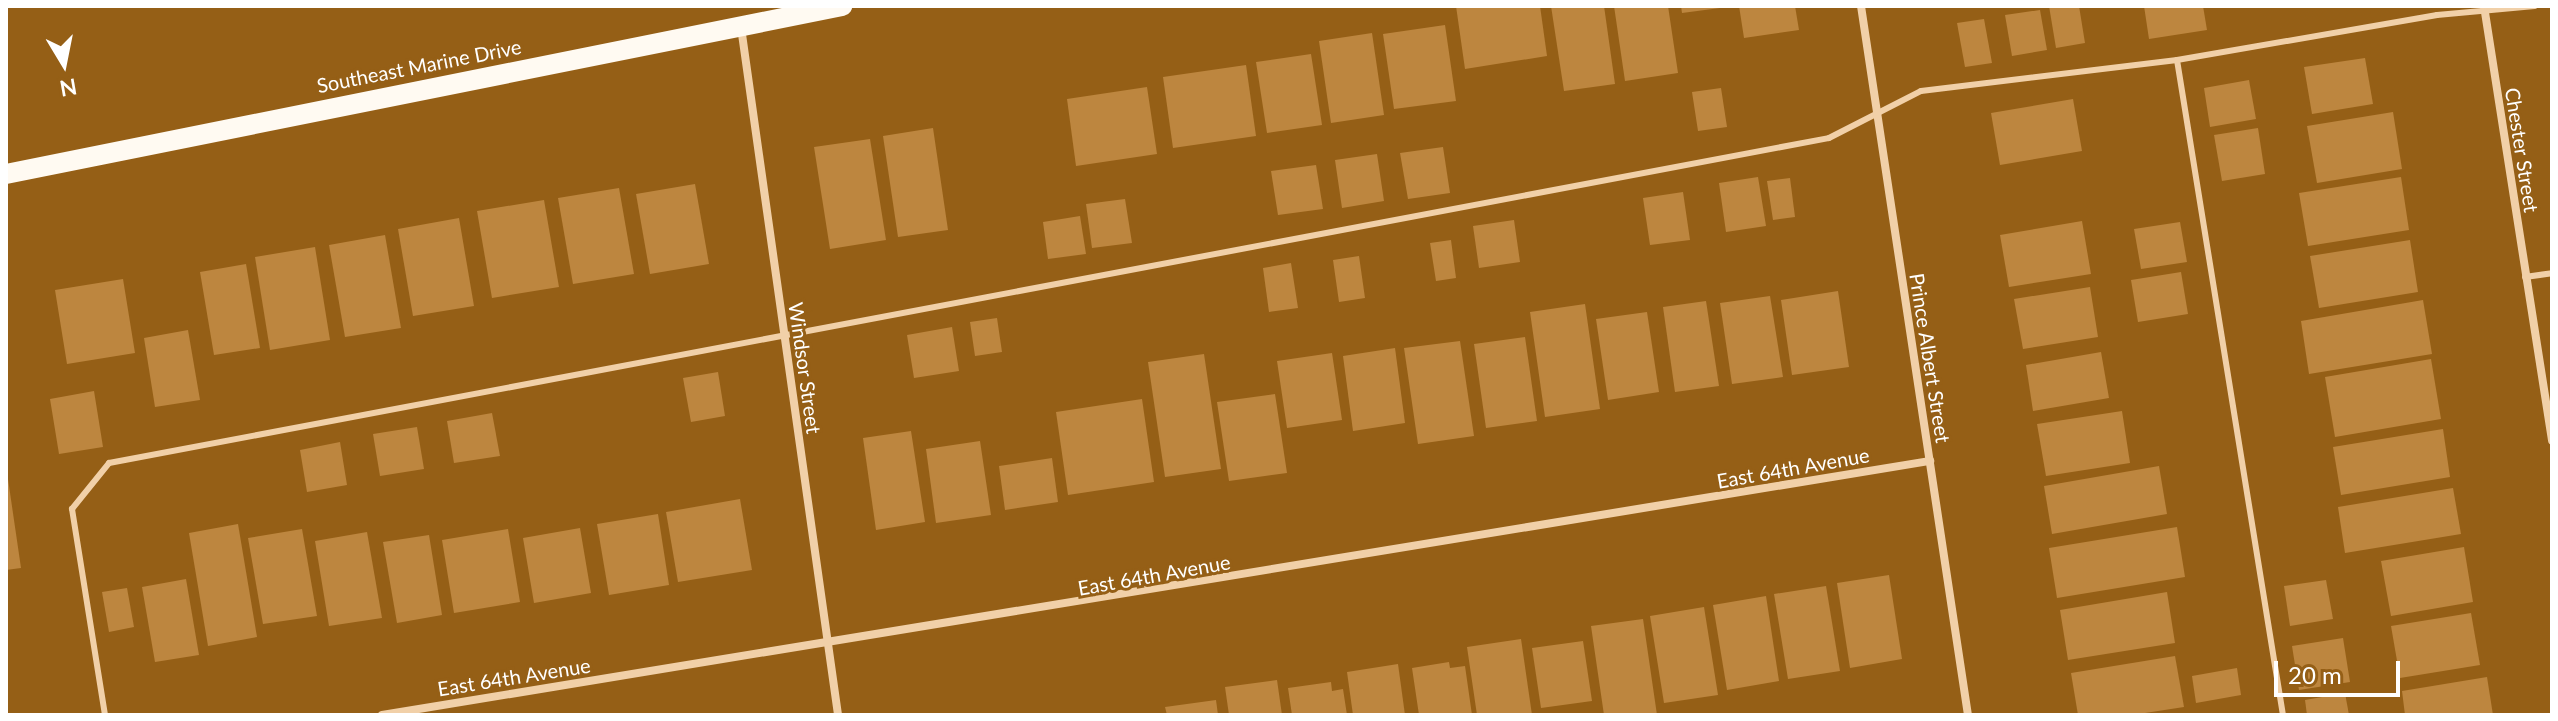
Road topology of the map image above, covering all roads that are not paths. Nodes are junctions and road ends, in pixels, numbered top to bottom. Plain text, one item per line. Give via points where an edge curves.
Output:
1 (842, 6) edge
2 (1861, 6) edge
3 (2535, 6) edge
4 (2484, 9) edge
5 (741, 26) junction
6 (2177, 60) junction
7 (1876, 115) junction
8 (6, 174) edge
9 (2552, 273) edge
10 (2525, 277) junction
11 (783, 333) junction
12 (2552, 441) edge
13 (1930, 461) junction
14 (829, 644) junction
15 (105, 715) edge
16 (382, 715) edge
17 (838, 715) edge
18 (1968, 715) edge
19 (2283, 715) edge

1 - 5 main road, Southeast Marine Drive
2 - 7 street, Prince Albert Street
3 - 4 lane
4 - 6 lane
4 - 10 street, Chester Street
5 - 8 main road, Southeast Marine Drive
5 - 11 street, Windsor Street
6 - 7 lane via 1921,91
6 - 19 lane
7 - 11 lane via 1829,138
7 - 13 street, Prince Albert Street
9 - 10 lane
10 - 12 street, Chester Street
11 - 14 street, Windsor Street
11 - 15 lane via 109,463 72,509
13 - 14 street, East 64th Avenue
13 - 18 street, Prince Albert Street
14 - 16 street, East 64th Avenue
14 - 17 street, Windsor Street

